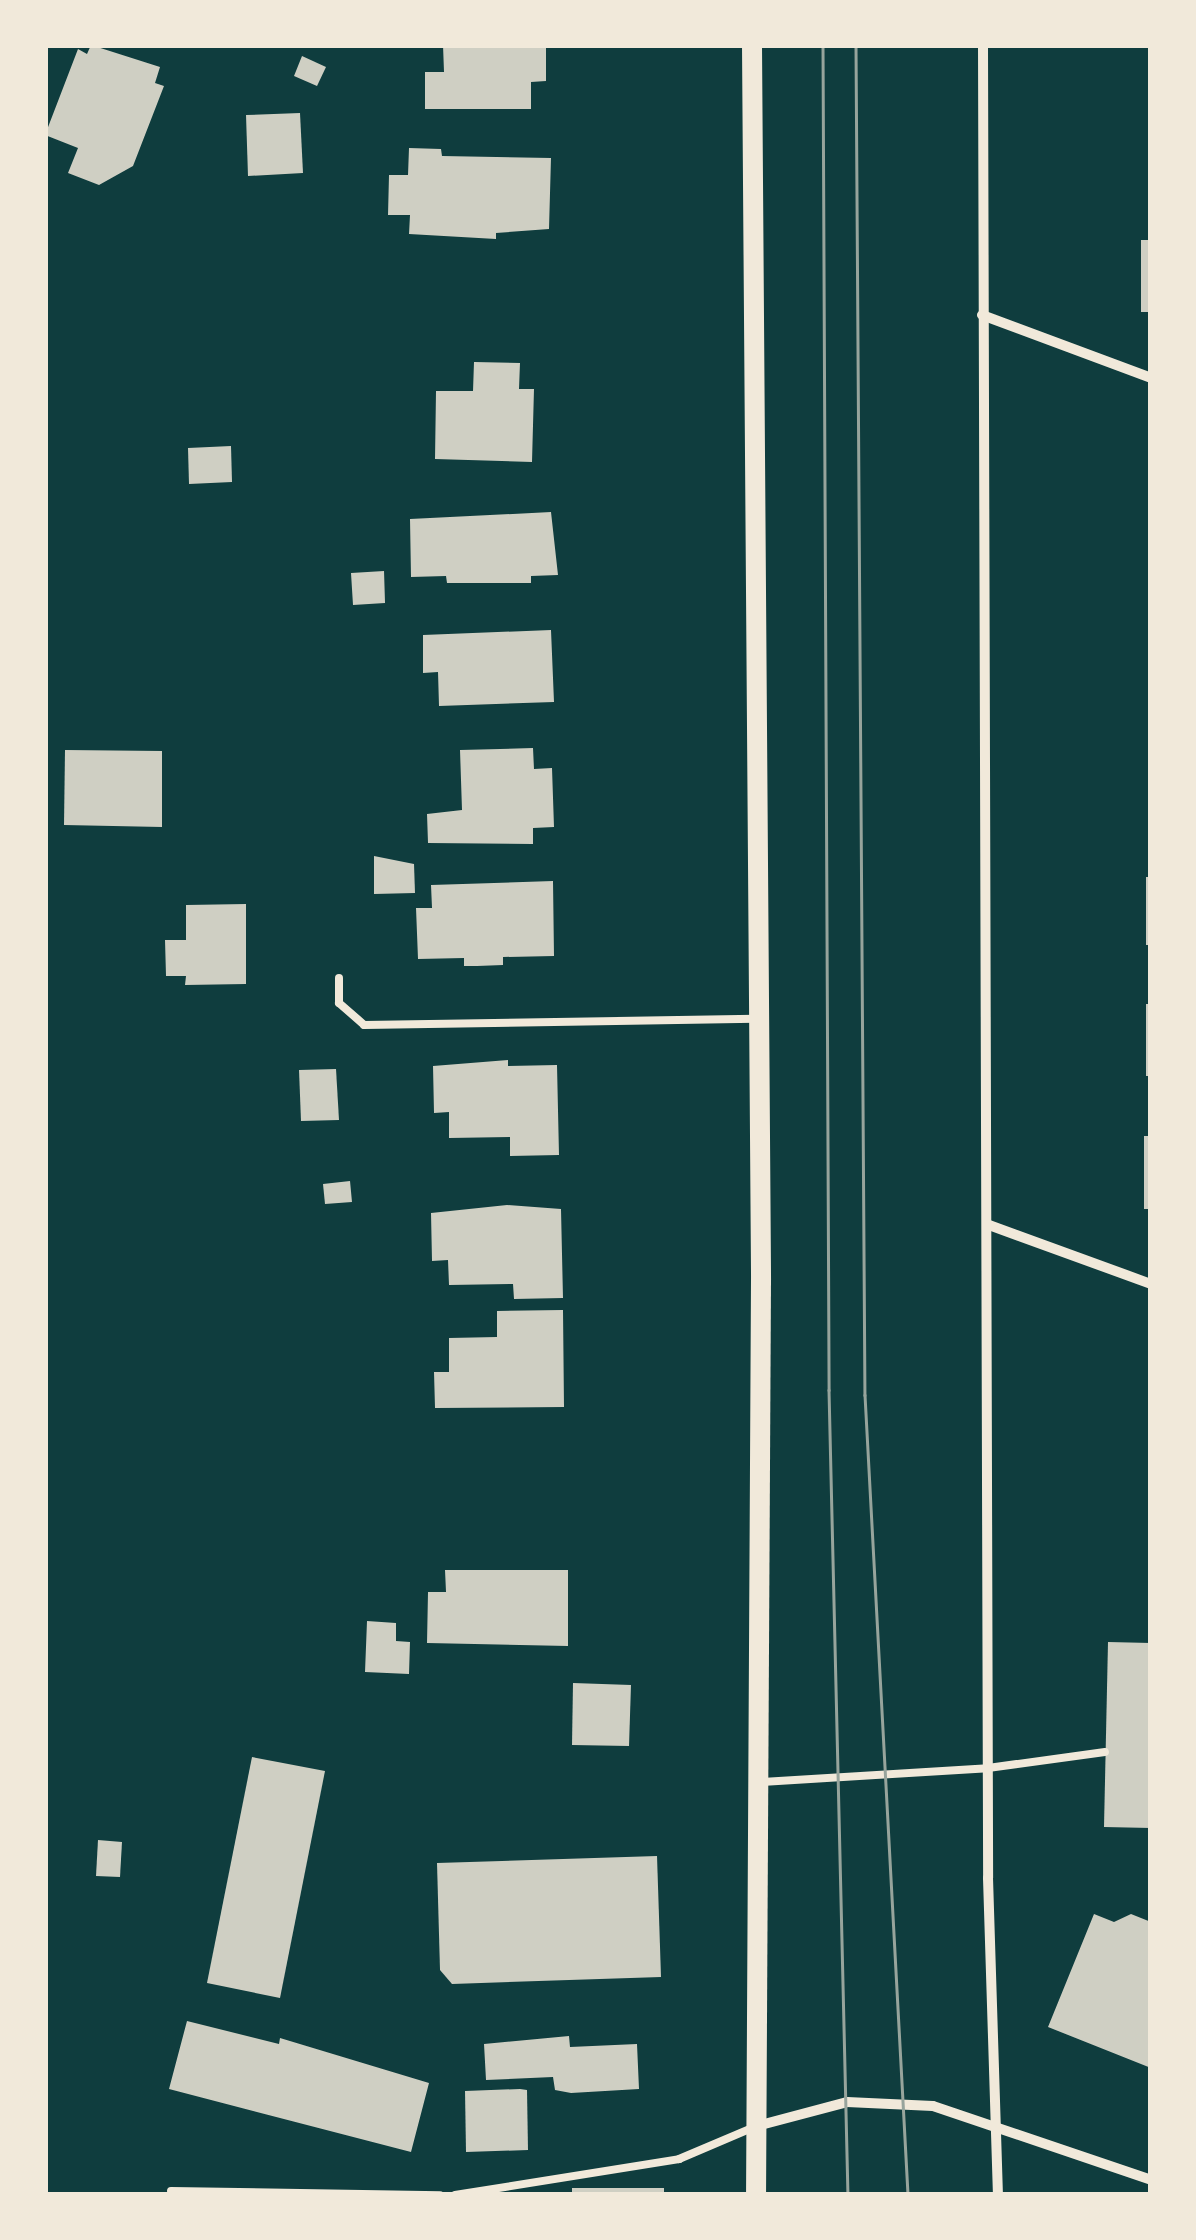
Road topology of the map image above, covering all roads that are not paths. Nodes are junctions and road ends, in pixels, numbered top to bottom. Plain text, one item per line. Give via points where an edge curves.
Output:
1 (752, 45) edge
2 (982, 45) edge
3 (982, 315) junction
4 (1151, 378) edge
5 (339, 978) dead end
6 (760, 1019) junction
7 (989, 1225) junction
8 (1151, 1284) edge
9 (1105, 1752) dead end
10 (988, 1768) junction
11 (755, 1783) junction
12 (995, 2123) junction
13 (756, 2126) junction
14 (1151, 2180) edge
15 (171, 2190) dead end
16 (440, 2195) edge
17 (455, 2195) edge
18 (756, 2195) edge
19 (998, 2195) edge

1 - 6 main road
2 - 3 street
3 - 4 street
3 - 7 street
5 - 6 lane via 338,1003 364,1026
6 - 11 main road
7 - 8 street
7 - 10 street
9 - 10 lane
10 - 11 lane
10 - 12 street
11 - 13 main road
12 - 13 street via 933,2106 874,2102 820,2106
12 - 14 street
12 - 19 street
13 - 17 lane via 679,2159
13 - 18 main road
15 - 16 lane

